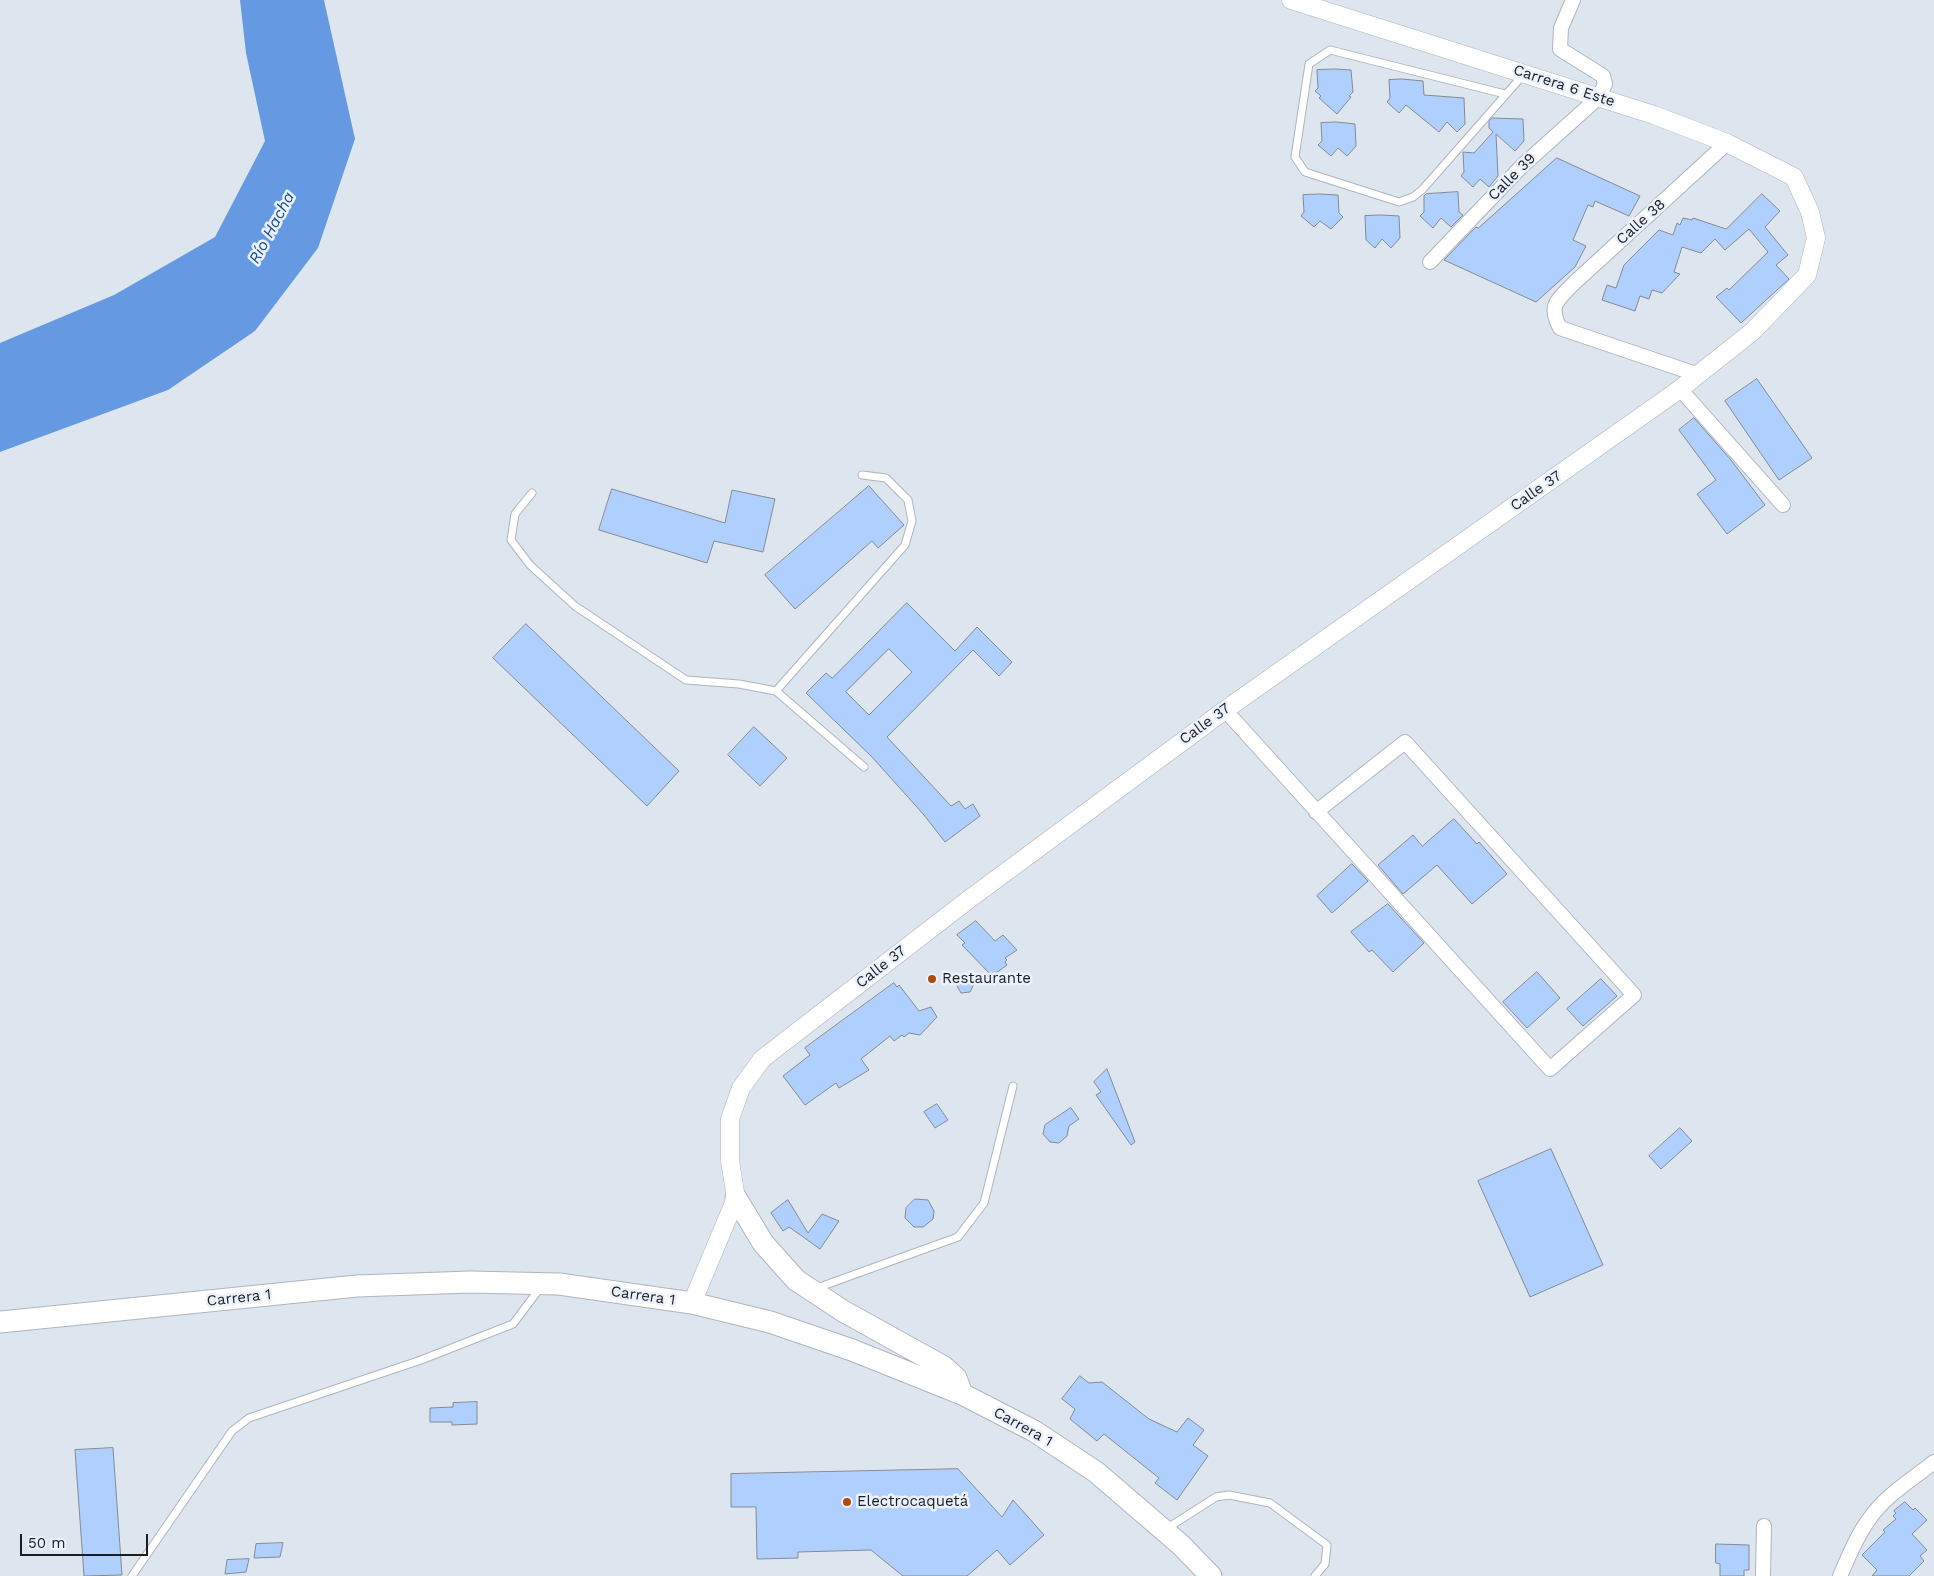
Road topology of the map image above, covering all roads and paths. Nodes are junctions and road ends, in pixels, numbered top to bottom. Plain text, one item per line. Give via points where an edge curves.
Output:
1 (1291, 0) edge
2 (1574, 0) edge
3 (1524, 74) junction
4 (1505, 94) junction
5 (1598, 97) junction
6 (1728, 143) junction
7 (1810, 212) joint
8 (1430, 262) dead end
9 (1699, 375) junction
10 (1680, 389) junction
11 (862, 476) dead end
12 (532, 492) dead end
13 (1783, 505) dead end
14 (776, 691) junction
15 (1225, 710) junction
16 (864, 767) dead end
17 (1316, 812) junction
18 (1013, 1086) dead end
19 (736, 1198) junction
20 (544, 1283) junction
21 (812, 1290) junction
22 (692, 1303) junction
23 (0, 1322) edge
24 (962, 1394) junction
25 (1934, 1462) edge
26 (1764, 1526) dead end
27 (1164, 1531) junction
28 (132, 1576) edge
29 (1211, 1576) edge
30 (1316, 1576) edge
31 (1763, 1576) edge
32 (1840, 1576) edge

1 - 3 street, Carrera 6 Este
2 - 5 street via 1561,28 1560,49 1603,76 1605,84
3 - 4 lane
3 - 5 street, Carrera 6 Este
4 - 4 lane via 1330,50 1309,64 1295,157 1305,172 1399,202 1413,198
5 - 6 street, Carrera 6 Este
5 - 8 street, Calle 39 via 1522,166
6 - 7 street, Carrera 6 Este via 1794,178
6 - 9 street, Calle 38 via 1573,284 1556,303 1554,315 1560,328
7 - 9 street, Calle 37 via 1816,238 1807,275 1753,331
9 - 10 street, Calle 37
10 - 13 street
10 - 15 street, Calle 37
11 - 14 lane via 886,478 908,500 912,520 906,545
12 - 14 lane via 515,514 512,540 530,565 575,606 686,680
14 - 16 lane
15 - 17 street
15 - 19 street, Calle 37 via 968,900 762,1059 741,1088 730,1119 730,1162
17 - 17 street via 1405,742 1634,995 1550,1069
18 - 21 lane via 984,1203 958,1237
19 - 21 main road via 763,1243 796,1280
19 - 22 street
20 - 22 main road, Carrera 1
20 - 23 main road, Carrera 1 via 357,1286
20 - 28 lane via 513,1324 421,1360 249,1418 232,1430
21 - 24 main road via 843,1311 944,1367 956,1378
22 - 24 main road, Carrera 1 via 770,1322 852,1350
24 - 27 main road, Carrera 1 via 1042,1436 1096,1472
25 - 32 street via 1884,1502 1871,1517 1858,1535
26 - 31 street
27 - 29 main road, Carrera 1
27 - 30 lane via 1216,1496 1229,1495 1270,1503 1327,1545 1325,1564

